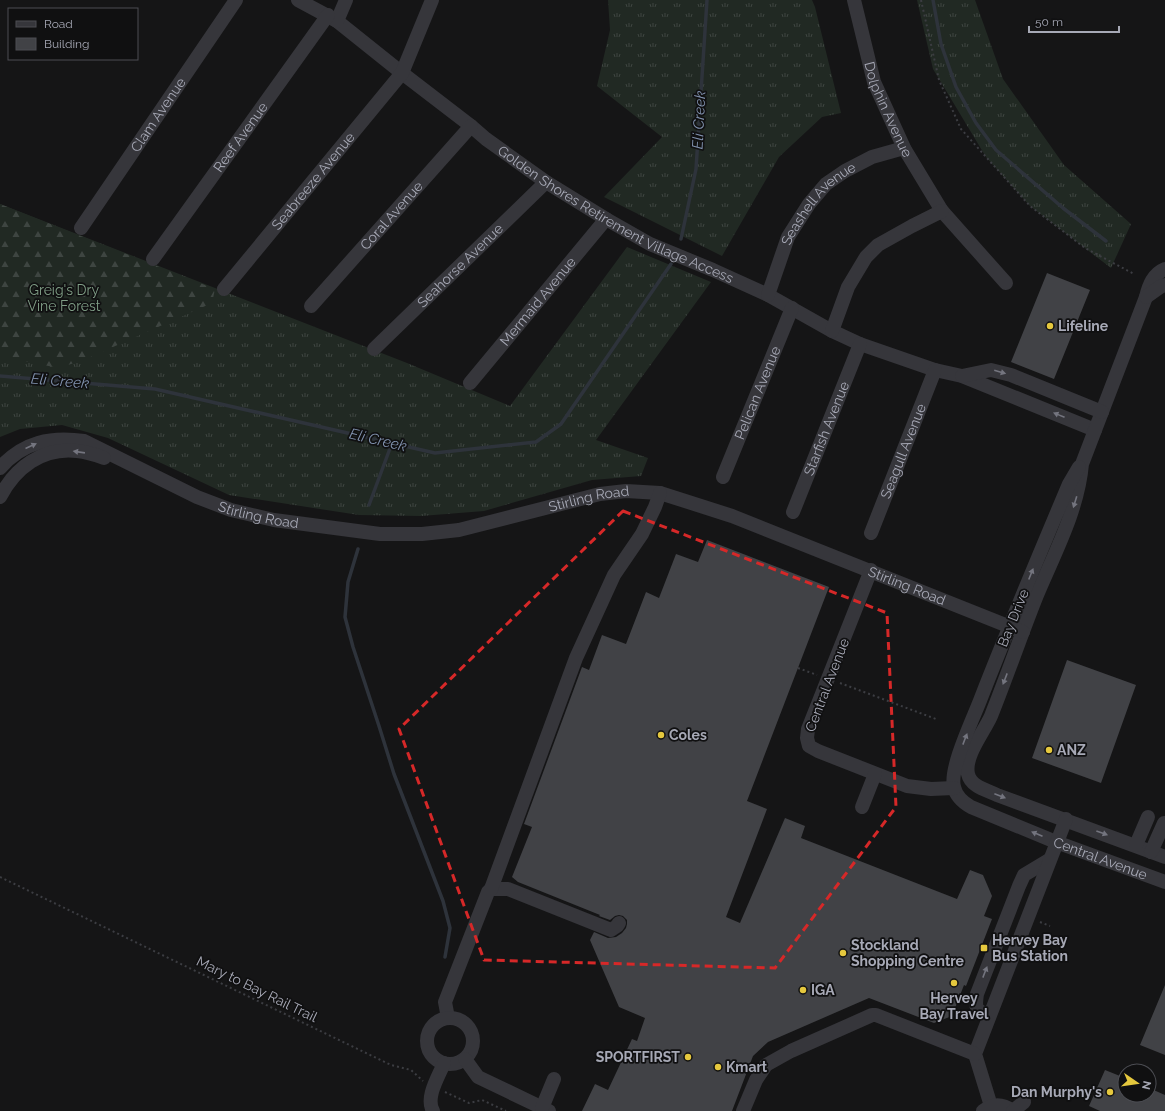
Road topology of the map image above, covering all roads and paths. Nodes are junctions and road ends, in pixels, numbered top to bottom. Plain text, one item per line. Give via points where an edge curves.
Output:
1 (236, 0) edge
2 (298, 0) edge
3 (346, 0) edge
4 (432, 0) edge
5 (854, 0) edge
6 (921, 0) edge
7 (333, 18) junction
8 (402, 73) junction
9 (471, 126) junction
10 (904, 148) junction
11 (546, 182) junction
12 (942, 210) junction
13 (606, 219) junction
14 (81, 228) dead end
15 (153, 259) dead end
16 (1165, 269) edge
17 (1134, 274) dead end
18 (1006, 283) dead end
19 (1165, 285) edge
20 (224, 289) dead end
21 (768, 295) junction
22 (1146, 297) junction
23 (311, 306) dead end
24 (792, 308) junction
25 (832, 331) junction
26 (860, 344) junction
27 (374, 349) dead end
28 (935, 370) junction
29 (962, 376) junction
30 (470, 383) dead end
31 (1102, 412) junction
32 (1095, 430) junction
33 (1082, 464) junction
34 (0, 468) edge
35 (143, 470) junction
36 (723, 477) dead end
37 (660, 493) junction
38 (0, 498) edge
39 (793, 512) dead end
40 (871, 533) dead end
41 (871, 570) junction
42 (1009, 627) junction
43 (1023, 632) junction
44 (798, 668) dead end
45 (829, 679) junction
46 (936, 719) dead end
47 (875, 774) junction
48 (968, 775) joint
49 (954, 782) junction
50 (862, 807) dead end
51 (1148, 817) dead end
52 (1066, 819) junction
53 (1164, 823) edge
54 (1056, 842) junction
55 (1143, 848) junction
56 (1165, 857) edge
57 (1050, 860) junction
58 (1136, 870) junction
59 (0, 877) edge
60 (1165, 882) edge
61 (491, 889) junction
62 (619, 922) dead end
63 (988, 1016) junction
64 (448, 1018) junction
65 (975, 1054) junction
66 (465, 1059) junction
67 (444, 1063) junction
68 (554, 1079) dead end
69 (434, 1087) junction
70 (986, 1108) edge
71 (1017, 1108) edge
72 (546, 1109) edge
73 (433, 1111) edge
74 (506, 1111) edge
75 (743, 1111) edge

1 - 14 street, Clam Avenue
2 - 7 street, Golden Shores Retirement Village Access
3 - 7 street, Reef Avenue
4 - 8 street, Seabreeze Avenue
5 - 10 street, Dolphin Avenue via 874,82
6 - 17 path via 939,80 961,128 1030,206 1085,248
7 - 8 street, Golden Shores Retirement Village Access
7 - 15 street, Reef Avenue
8 - 9 street, Golden Shores Retirement Village Access
8 - 20 street, Seabreeze Avenue
9 - 11 street, Golden Shores Retirement Village Access
9 - 23 street, Coral Avenue
10 - 12 street, Dolphin Avenue
10 - 21 street, Seashell Avenue via 872,157 826,184 809,204 788,237
11 - 13 street, Golden Shores Retirement Village Access
11 - 27 street, Seahorse Avenue
12 - 18 street, Dolphin Avenue
12 - 25 street via 878,245 866,257 848,287
13 - 21 street, Golden Shores Retirement Village Access via 650,244
13 - 30 street, Mermaid Avenue
16 - 22 street, Bay Drive via 1158,272 1149,285
19 - 22 street
21 - 24 street, Golden Shores Retirement Village Access
22 - 31 street, Bay Drive
24 - 25 street, Golden Shores Retirement Village Access
24 - 36 street, Pelican Avenue
25 - 26 street, Golden Shores Retirement Village Access
26 - 28 street, Golden Shores Retirement Village Access
26 - 39 street, Starfish Avenue
28 - 29 street, Golden Shores Retirement Village Access
28 - 40 street, Seagull Avenue
29 -> 31 street, Golden Shores Retirement Village Access via 991,370 1011,375
32 -> 29 street, Golden Shores Retirement Village Access
31 - 32 street, Bay Drive
32 - 33 street, Bay Drive
42 -> 33 street, Bay Drive via 1069,484
33 -> 43 street, Bay Drive via 1071,513
34 -> 35 street, Stirling Road via 20,451 34,444 50,439 67,438 84,441
35 - 37 street, Stirling Road via 197,497 231,510 274,520 380,534 422,534 458,530 600,494 626,491
35 -> 38 street, Stirling Road via 93,454 61,451 36,458 24,466 14,474
37 - 41 street, Stirling Road via 732,516
37 - 61 street via 642,534 614,575 576,658
41 - 42 street, Stirling Road
41 - 45 street, Central Avenue
42 - 43 street, Stirling Road
49 -> 42 street, Bay Drive via 958,757
43 -> 48 street, Bay Drive via 990,718 970,757
44 - 45 path
45 - 46 path
45 - 47 street, Central Avenue via 808,730 808,746
47 - 49 street, Central Avenue via 920,789
47 - 50 street
48 -> 52 street, Central Avenue via 973,783 997,795
54 -> 49 street, Central Avenue via 971,807 963,802
51 - 55 street
52 - 54 street
52 -> 55 street, Central Avenue
53 - 55 street
54 - 57 street
54 - 58 street, Central Avenue
55 - 56 street, Central Avenue
55 - 58 street
57 - 63 street
63 -> 57 street via 979,1012 975,1005 977,994 1019,886 1024,875
58 - 60 street, Central Avenue
59 - 69 path, Mary to Bay Rail Trail via 391,1065 411,1070 420,1080
61 - 62 street via 508,889 611,930
61 - 64 street via 445,1002
63 - 65 street
64 - 66 street via 462,1021 471,1032 473,1046
64 - 67 street via 434,1025 428,1039 428,1047 432,1054
65 - 70 street
65 - 75 street via 872,1015 766,1065 756,1080
66 - 67 street via 452,1064
66 - 72 street via 478,1077
67 - 69 street
68 - 72 street
69 - 73 street via 430,1106
69 - 74 path, Mary to Bay Rail Trail via 468,1103 482,1100
70 - 71 street via 998,1105

